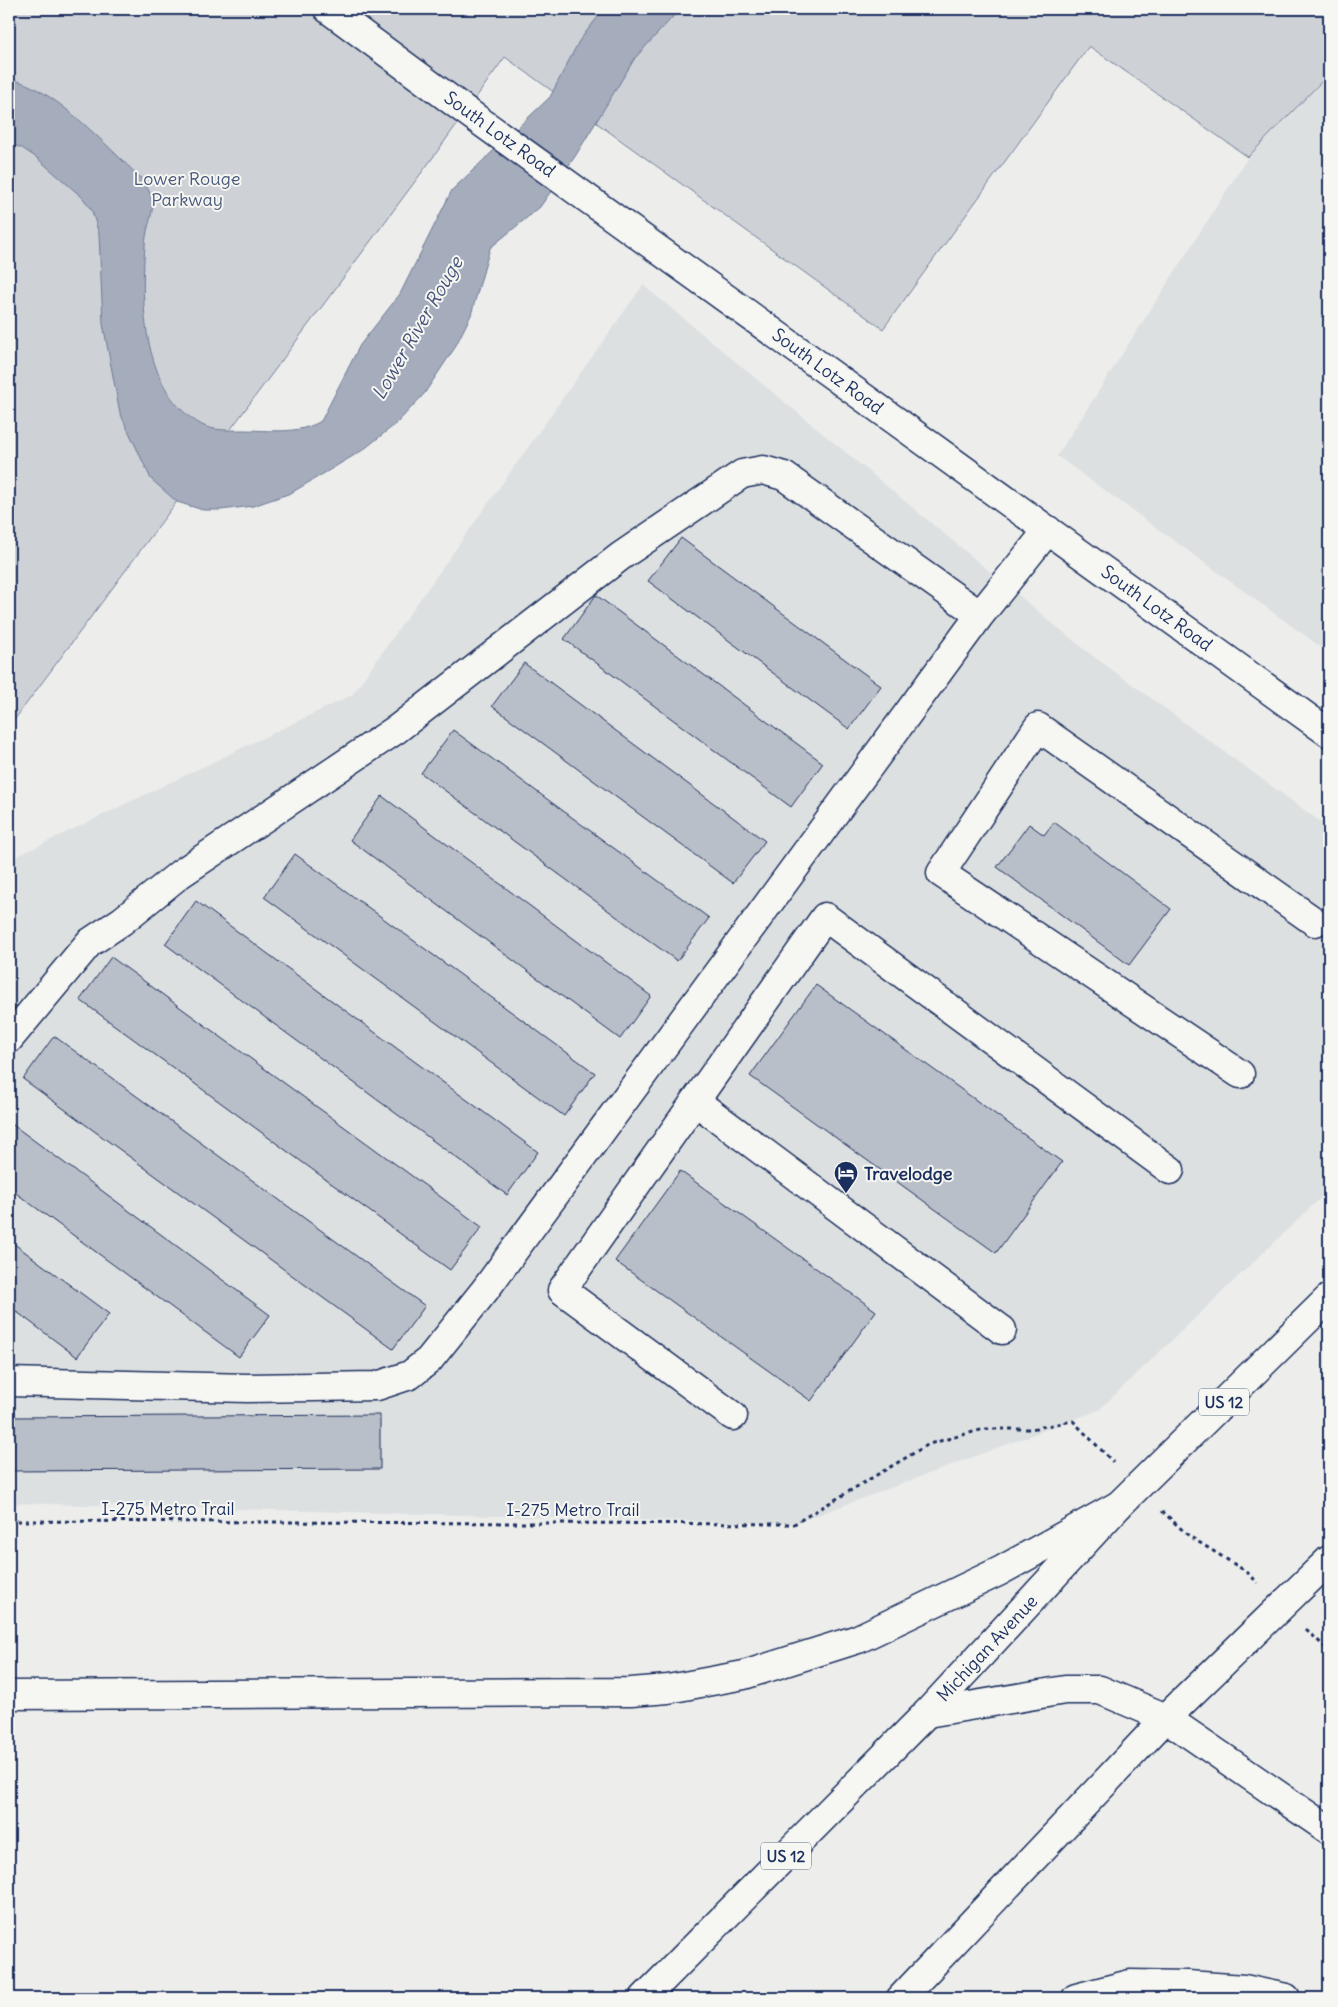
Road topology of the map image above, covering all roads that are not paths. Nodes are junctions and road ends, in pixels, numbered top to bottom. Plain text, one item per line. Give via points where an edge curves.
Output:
1 (328, 9) edge
2 (1048, 530) junction
3 (980, 616) junction
4 (1329, 733) edge
5 (1316, 922) dead end
6 (9, 1039) edge
7 (1240, 1074) dead end
8 (695, 1101) junction
9 (1170, 1170) dead end
10 (1329, 1298) edge
11 (1002, 1330) dead end
12 (9, 1382) edge
13 (732, 1416) dead end
14 (1120, 1505) junction
15 (1329, 1560) edge
16 (9, 1695) edge
17 (927, 1713) junction
18 (1166, 1718) junction
19 (1329, 1830) edge
20 (644, 1998) edge
21 (902, 1998) edge
22 (1076, 1998) edge
23 (1286, 1998) edge

1 - 2 main road, South Lotz Road
2 - 3 main road
2 - 4 main road, South Lotz Road
3 - 6 main road via 784,476 762,470 742,474 621,556 397,729 180,874 89,943
3 - 12 main road via 485,1290 429,1360 410,1375 377,1386 247,1388
5 - 7 main road via 1038,727 941,873
8 - 9 main road via 825,916
8 - 11 main road
8 - 13 main road via 562,1290
10 - 14 main road, Michigan Avenue / US 12
14 - 16 main road via 1000,1571 858,1639 744,1675 668,1689 631,1692
14 - 17 main road, Michigan Avenue / US 12
15 - 18 main road
17 - 18 main road via 1065,1690 1100,1690
17 - 20 main road, Michigan Avenue / US 12
18 - 19 main road
18 - 21 main road
22 - 23 main road via 1130,1984 1244,1989

